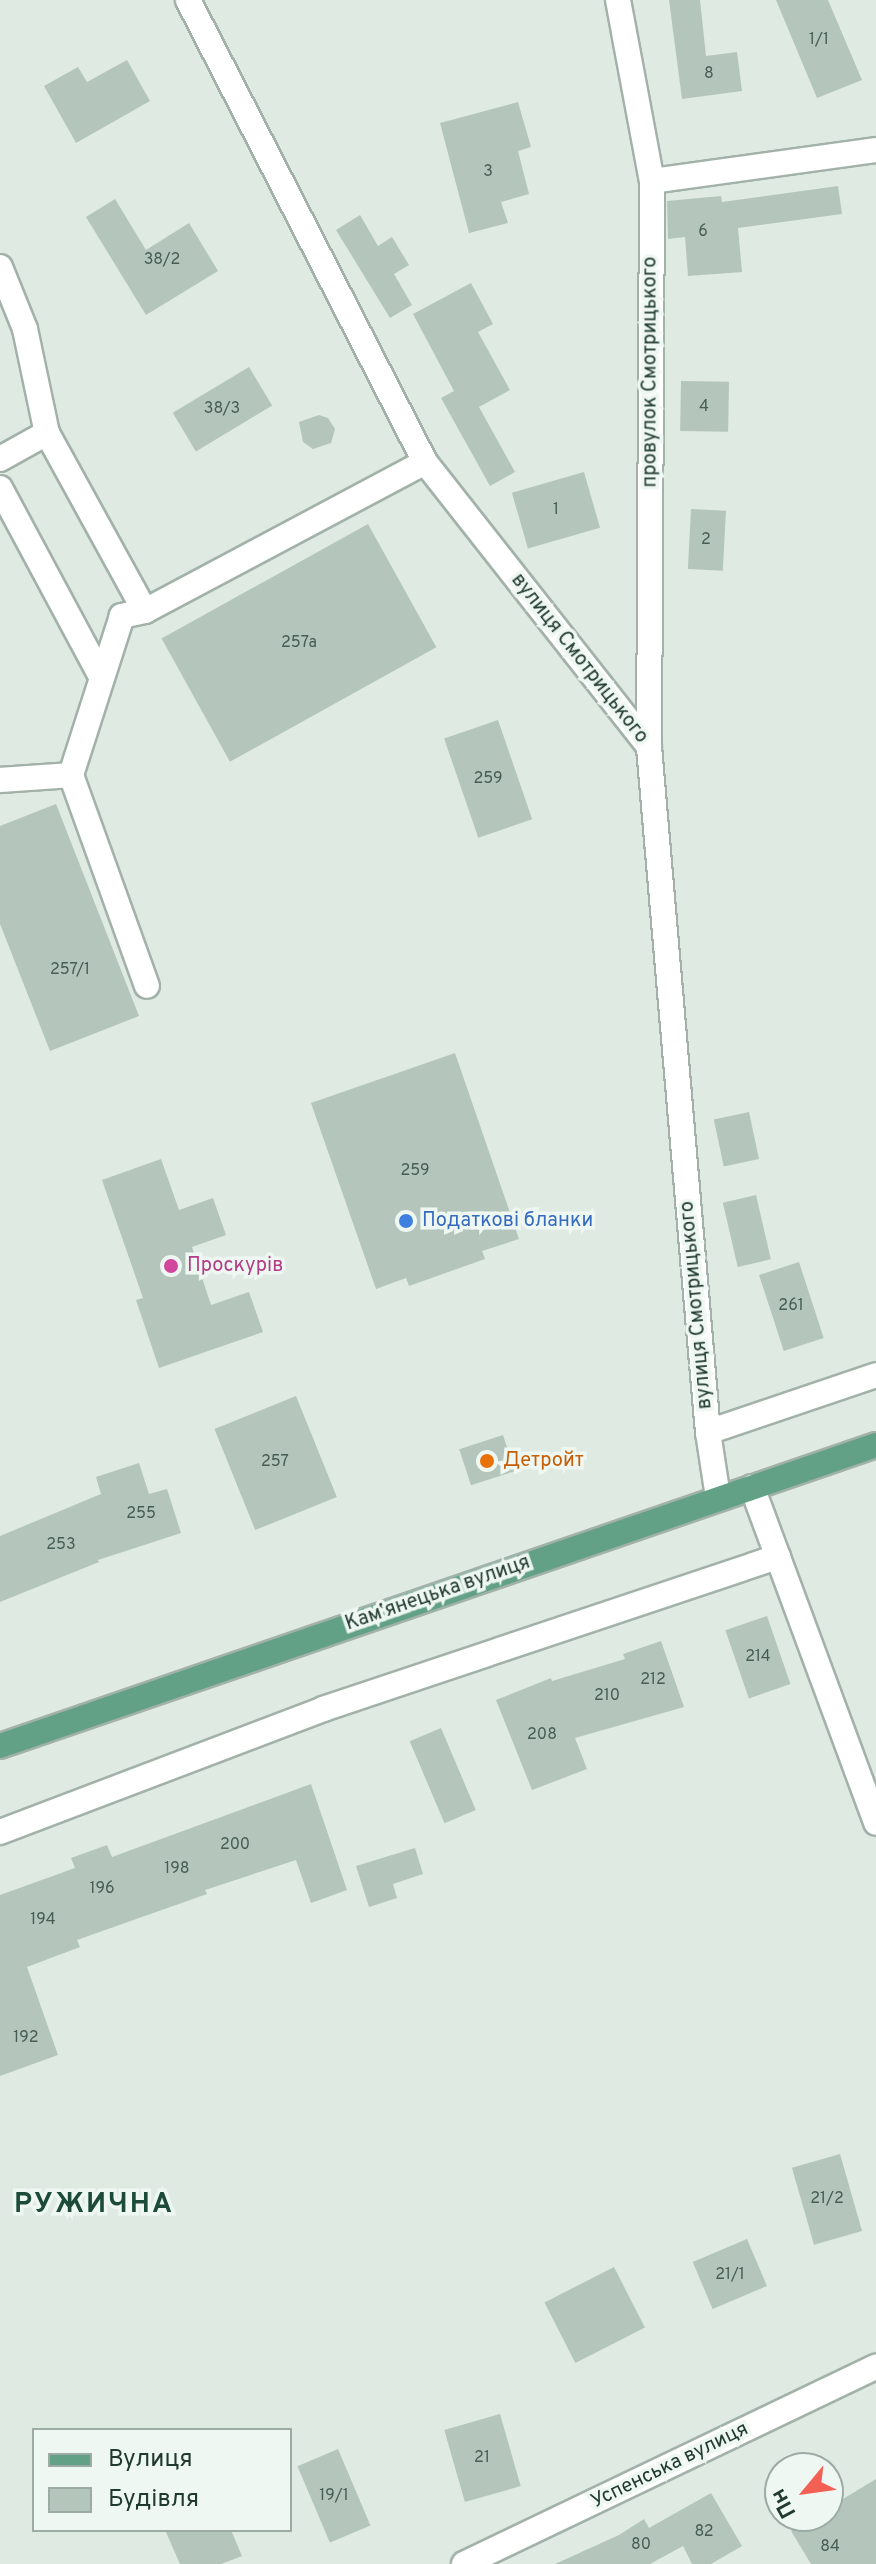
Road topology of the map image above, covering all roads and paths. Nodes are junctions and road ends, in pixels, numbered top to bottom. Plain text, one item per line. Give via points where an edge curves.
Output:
1 (188, 0) edge
2 (618, 0) edge
3 (876, 150) edge
4 (652, 181) junction
5 (0, 267) edge
6 (47, 433) junction
7 (0, 459) edge
8 (425, 462) junction
9 (0, 488) edge
10 (145, 611) junction
11 (101, 676) junction
12 (649, 747) junction
13 (71, 775) junction
14 (0, 780) edge
15 (147, 986) dead end
16 (876, 1375) edge
17 (708, 1432) junction
18 (876, 1445) edge
19 (752, 1487) junction
20 (718, 1497) junction
21 (778, 1557) junction
22 (0, 1746) edge
23 (876, 1823) edge
24 (0, 1832) edge
25 (876, 2367) edge
26 (464, 2564) edge

1 - 8 street, вулиця Смотрицького
2 - 4 street, провулок Смотрицького
3 - 4 street
4 - 12 street, провулок Смотрицького
5 - 6 street via 25,329
6 - 7 street
6 - 10 street
8 - 10 street
8 - 12 street, вулиця Смотрицького
9 - 11 street
10 - 11 street via 122,616
11 - 13 street
12 - 17 street, вулиця Смотрицького
13 - 14 street
13 - 15 street
16 - 17 street
17 - 20 street, вулиця Смотрицького
18 - 19 main road, Камʼянецька вулиця
19 - 20 main road, Камʼянецька вулиця
19 - 21 street
20 - 22 main road, Камʼянецька вулиця
21 - 23 street
21 - 24 street via 323,1709
25 - 26 street, Успенська вулиця

